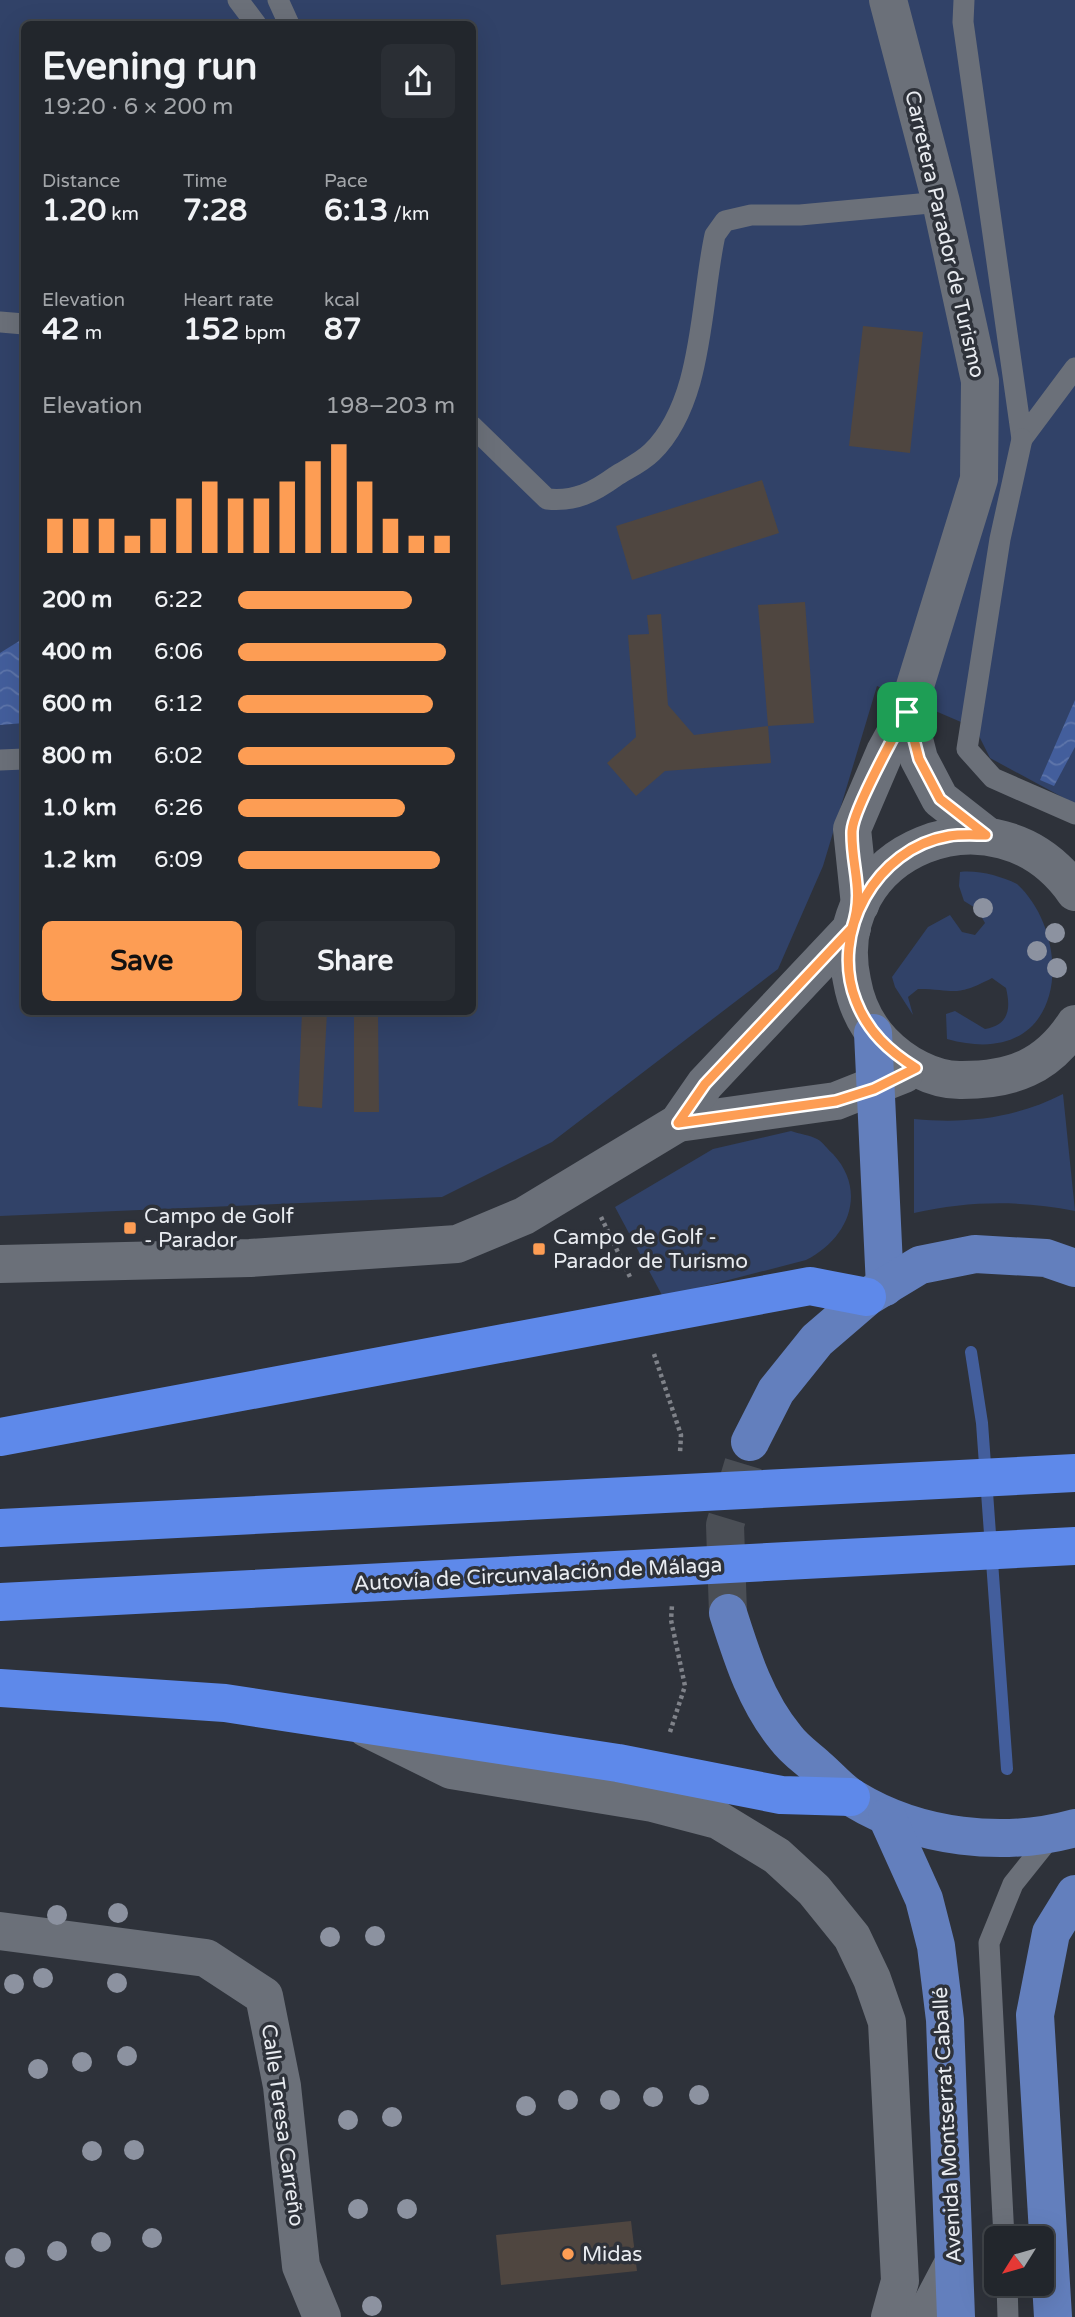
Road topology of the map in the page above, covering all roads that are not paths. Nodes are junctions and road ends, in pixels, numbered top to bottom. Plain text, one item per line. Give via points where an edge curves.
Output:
1 (238, 0) edge
2 (278, 0) edge
3 (888, 0) edge
4 (964, 0) edge
5 (254, 21) edge
6 (288, 21) edge
7 (941, 202) junction
8 (0, 322) edge
9 (21, 324) edge
10 (1075, 369) edge
11 (476, 430) edge
12 (1022, 439) junction
13 (907, 712) junction
14 (21, 759) edge
15 (0, 760) edge
16 (1075, 814) edge
17 (986, 835) junction
18 (1028, 848) junction
19 (1075, 849) edge
20 (1075, 892) edge
21 (856, 917) junction
22 (1075, 1024) edge
23 (873, 1033) junction
24 (916, 1068) junction
25 (874, 1089) junction
26 (678, 1123) junction
27 (0, 1264) edge
28 (1075, 1268) edge
29 (876, 1292) junction
30 (0, 1437) edge
31 (750, 1442) tunnel mouth
32 (1075, 1473) edge
33 (0, 1528) edge
34 (1075, 1546) edge
35 (0, 1602) edge
36 (728, 1613) tunnel mouth
37 (0, 1688) edge
38 (354, 1723) junction
39 (851, 1797) junction
40 (887, 1817) junction
41 (1064, 1831) edge
42 (1075, 1894) edge
43 (0, 1931) edge
44 (1003, 2226) edge
45 (953, 2264) junction
46 (1007, 2296) edge
47 (322, 2317) edge
48 (890, 2317) edge
49 (925, 2317) edge
50 (956, 2317) edge
51 (1008, 2317) edge
52 (1054, 2317) edge

1 - 5 lane
2 - 6 lane
3 - 7 street, Carretera Parador de Turismo
4 - 12 lane via 963,22
7 - 11 lane via 751,215 725,221 715,235 683,407 652,452 592,493 547,499
7 - 13 street, Carretera Parador de Turismo via 980,382 979,479
8 - 9 lane
10 - 12 lane
12 - 16 lane via 998,552 967,749 992,778
13 - 17 street via 919,759 940,799
13 - 21 street, Carretera Parador de Turismo via 852,829
14 - 15 lane
17 - 18 street
17 - 21 street via 948,836 912,850 881,873
18 - 19 street
18 - 20 street via 1060,871
21 - 23 street via 848,965 856,1000
21 - 26 street via 705,1084
22 - 24 street via 1063,1042 1032,1067 994,1080 954,1080
23 - 24 street
23 - 25 main road
24 - 25 street
25 - 26 street via 836,1101
25 - 29 main road
26 - 27 street via 524,1216 457,1244 250,1258
28 - 29 main road via 1046,1258 975,1254 920,1265
29 - 30 highway via 810,1286
29 - 31 main road via 809,1350 776,1391
32 - 33 highway
34 - 35 highway, Autovía de Circunvalación de Málaga
36 - 39 main road via 748,1676 786,1739
37 - 38 highway via 225,1703
38 - 39 highway via 618,1763 781,1795
38 - 48 street via 451,1770 653,1803 718,1820 777,1856 814,1890 852,1937 887,2022 900,2281
39 - 40 main road
40 - 41 main road via 985,1839
40 - 45 main road, Avenida Montserrat Caballé via 924,1899 936,1946 945,2020
41 - 44 lane via 1013,1884 989,1943
42 - 52 main road via 1051,1933 1035,2015
43 - 47 street, Calle Teresa Carreño via 206,1958 264,1996 282,2086 301,2266
45 - 49 street
45 - 50 main road, Avenida Montserrat Caballé
46 - 51 lane

